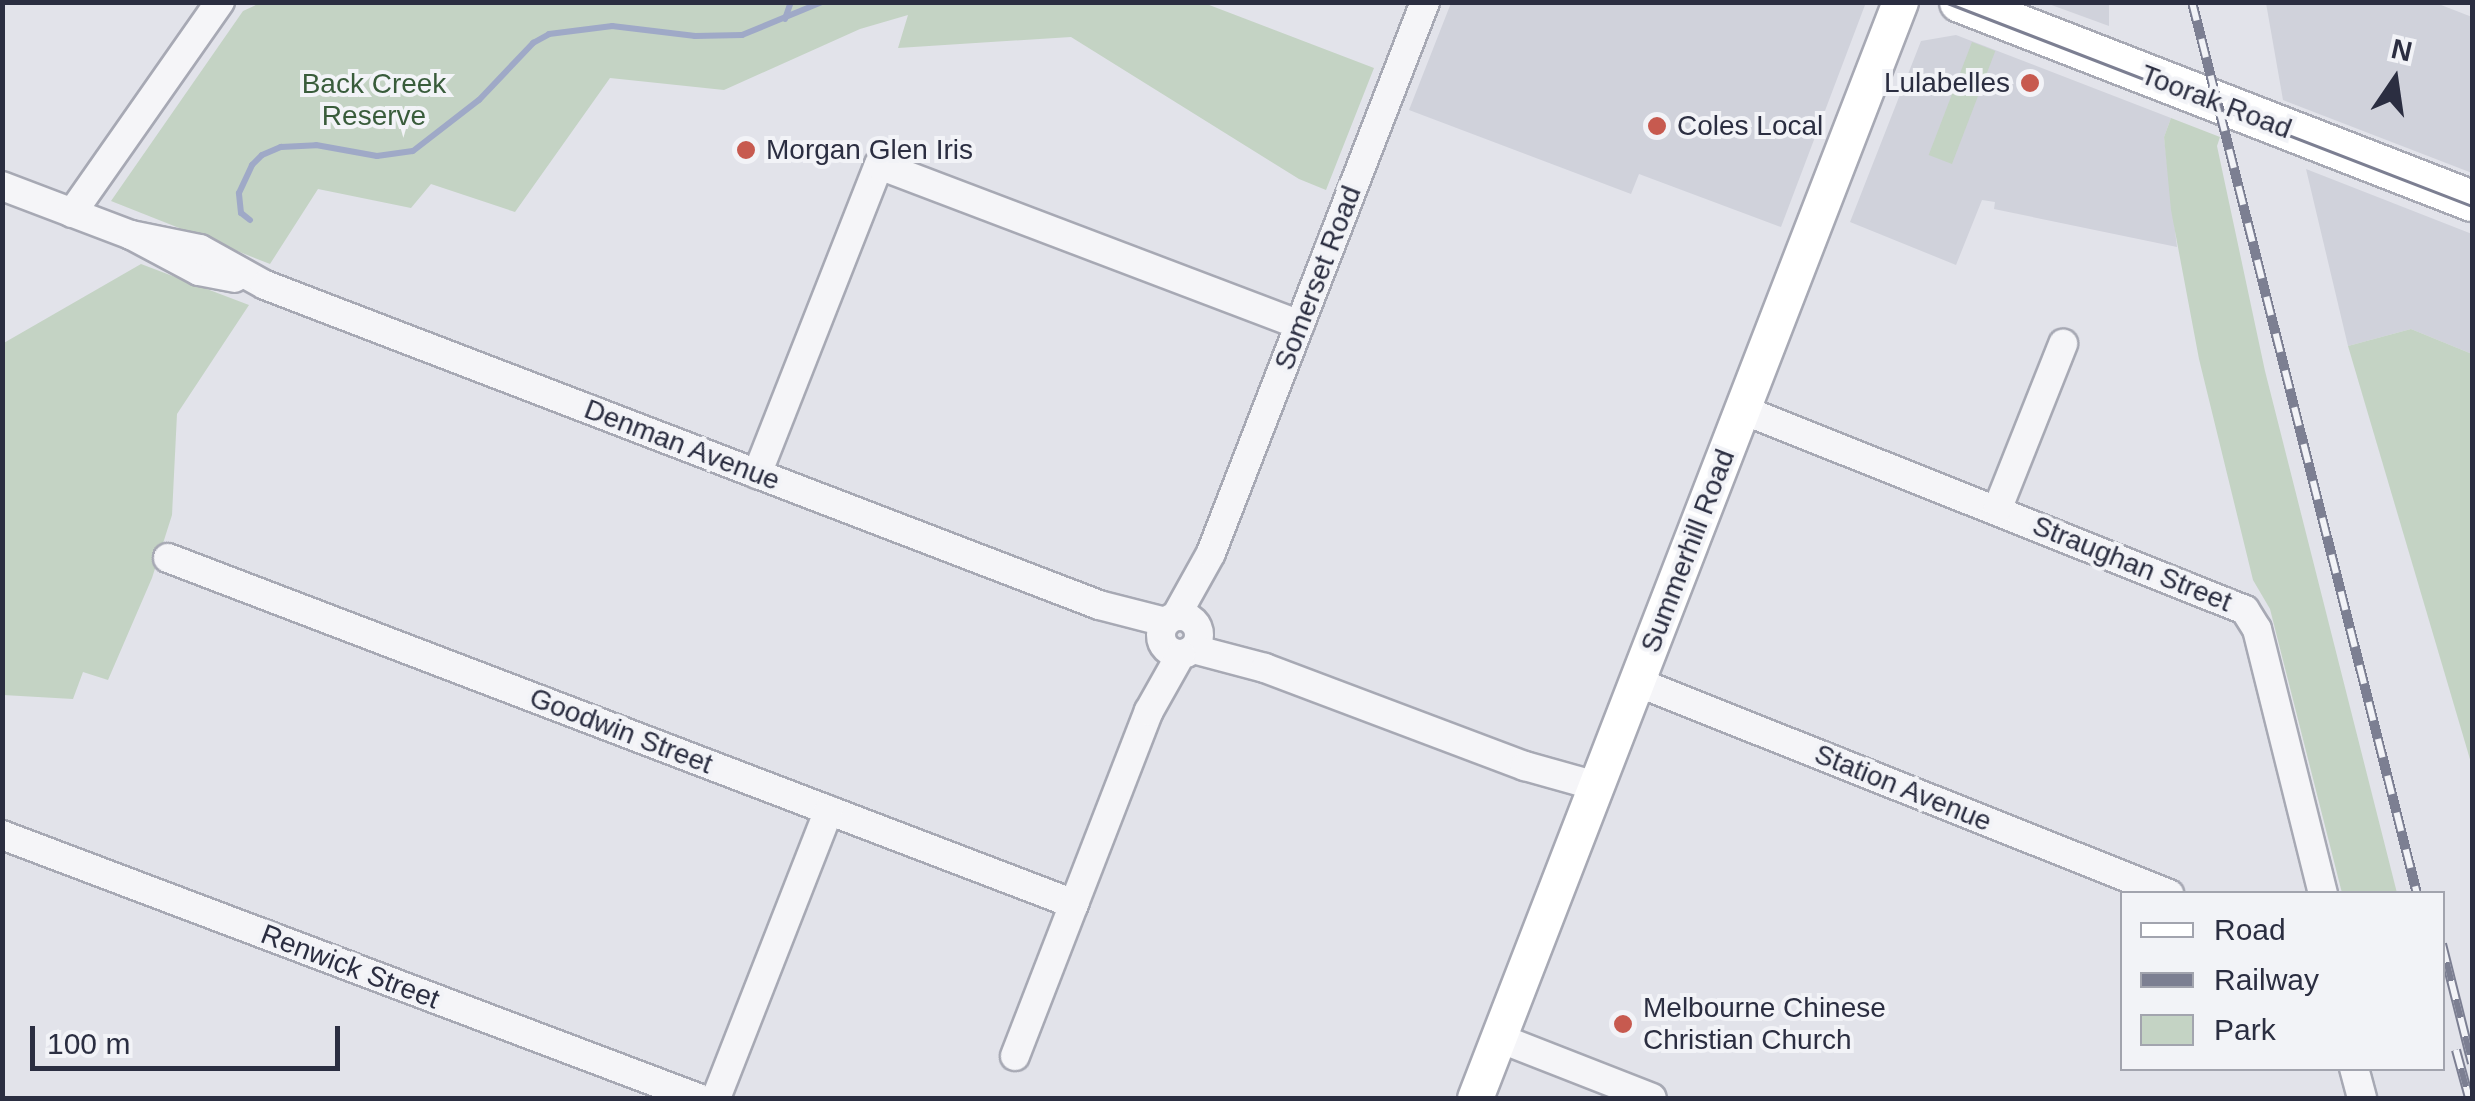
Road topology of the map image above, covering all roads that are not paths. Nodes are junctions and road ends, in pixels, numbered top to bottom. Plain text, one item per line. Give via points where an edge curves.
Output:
1 (220, 2) edge
2 (1425, 2) edge
3 (1900, 2) edge
4 (1960, 2) edge
5 (2, 186) edge
6 (2472, 200) edge
7 (72, 213) junction
8 (1300, 325) junction
9 (2063, 344) dead end
10 (1743, 410) junction
11 (757, 474) junction
12 (1998, 510) junction
13 (168, 558) dead end
14 (1179, 635) junction
15 (1637, 682) junction
16 (1594, 792) junction
17 (829, 810) junction
18 (2, 836) edge
19 (2161, 891) edge
20 (2323, 891) edge
21 (1074, 904) junction
22 (1499, 1038) junction
23 (1015, 1056) dead end
24 (2355, 1071) edge
25 (698, 1098) edge
26 (716, 1098) edge
27 (1475, 1098) edge
28 (1652, 1098) edge
29 (2362, 1098) edge

1 - 7 street
2 - 8 street, Somerset Road
3 - 10 main road, Summerhill Road
4 - 6 highway, Toorak Road
5 - 7 street, Denman Avenue
7 - 11 street, Denman Avenue via 132,235 185,244 265,285
8 - 11 street via 879,165
8 - 14 street, Somerset Road
9 - 12 street
10 - 12 street, Straughan Street
10 - 15 main road, Summerhill Road
11 - 14 street, Denman Avenue
12 - 20 street, Straughan Street via 2250,615
13 - 17 street, Goodwin Street
14 - 16 street, Denman Avenue
14 - 21 street, Somerset Road
15 - 16 main road, Summerhill Road
15 - 19 street, Station Avenue
16 - 22 main road, Summerhill Road
17 - 21 street, Goodwin Street
17 - 26 street
18 - 25 street, Renwick Street
21 - 23 street, Somerset Road
22 - 27 main road, Summerhill Road
22 - 28 street
24 - 29 street

